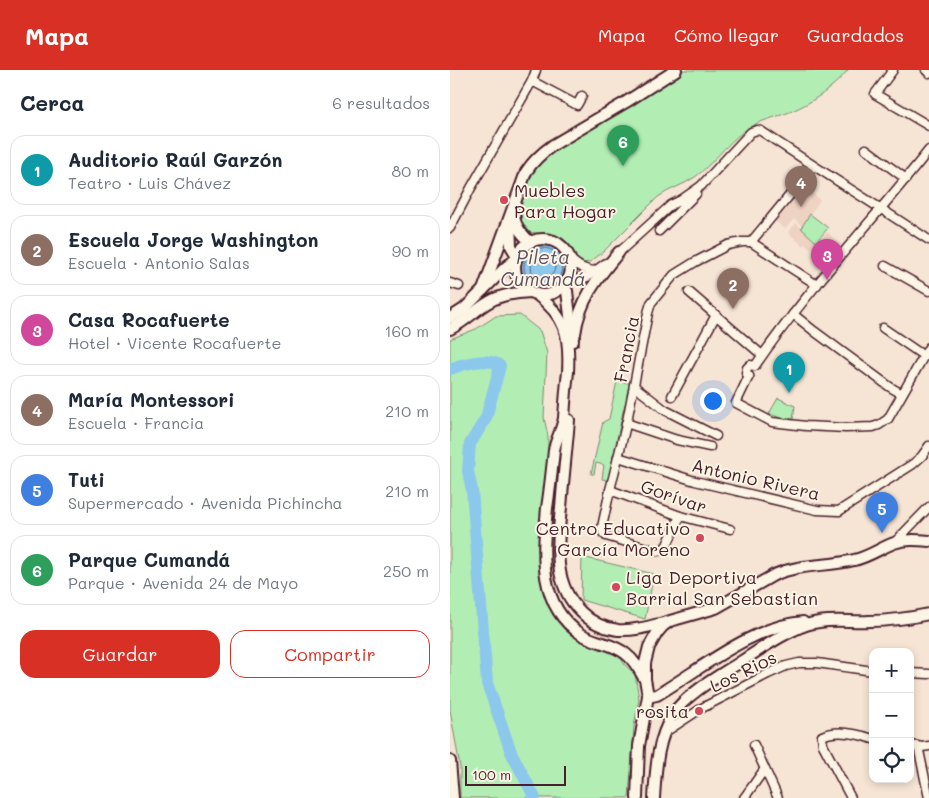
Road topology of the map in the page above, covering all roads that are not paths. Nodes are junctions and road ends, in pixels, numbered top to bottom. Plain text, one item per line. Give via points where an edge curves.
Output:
1 (536, 70) edge
2 (676, 70) edge
3 (892, 70) edge
4 (926, 70) edge
5 (929, 72) edge
6 (532, 82) junction
7 (582, 96) dead end
8 (929, 126) edge
9 (866, 149) dead end
10 (929, 150) edge
11 (813, 166) junction
12 (906, 179) junction
13 (701, 186) junction
14 (882, 209) junction
15 (512, 211) junction
16 (450, 228) edge
17 (659, 231) dead end
18 (929, 240) edge
19 (530, 242) junction
20 (751, 242) junction
21 (619, 252) junction
22 (517, 257) junction
23 (570, 259) junction
24 (884, 266) dead end
25 (596, 270) junction
26 (450, 283) edge
27 (565, 284) junction
28 (817, 285) junction
29 (459, 286) dead end
30 (483, 290) junction
31 (929, 291) edge
32 (689, 292) dead end
33 (534, 293) junction
34 (793, 314) junction
35 (716, 315) junction
36 (450, 318) edge
37 (883, 328) dead end
38 (450, 329) edge
39 (929, 347) edge
40 (574, 350) junction
41 (762, 355) junction
42 (924, 356) junction
43 (634, 386) junction
44 (902, 394) junction
45 (672, 396) dead end
46 (626, 423) junction
47 (716, 436) dead end
48 (929, 446) edge
49 (710, 447) dead end
50 (618, 456) junction
51 (610, 490) junction
52 (929, 508) edge
53 (680, 516) junction
54 (730, 529) dead end
55 (929, 541) edge
56 (894, 543) junction
57 (929, 614) edge
58 (670, 621) junction
59 (823, 621) junction
60 (869, 670) edge
61 (914, 673) edge
62 (929, 674) edge
63 (645, 679) junction
64 (648, 692) junction
65 (664, 733) junction
66 (869, 738) edge
67 (754, 745) dead end
68 (914, 746) edge
69 (929, 746) edge
70 (450, 761) edge
71 (764, 770) junction
72 (453, 798) edge
73 (636, 798) edge
74 (654, 798) edge
75 (744, 798) edge
76 (778, 798) edge
77 (851, 798) edge
78 (929, 798) edge

1 - 6 street
2 - 15 main road via 545,150 526,172
3 - 8 street via 875,94
4 - 5 street
6 - 7 street via 577,105
6 - 16 street
9 - 12 street
10 - 12 street
11 - 13 street via 757,130 751,132
11 - 14 street
11 - 20 street
12 - 14 street
13 - 17 street
13 - 21 street via 671,205
14 - 18 street
14 - 28 street
15 - 19 main road via 520,232
15 - 22 main road via 511,246
15 - 30 main road
19 - 22 main road
19 - 23 main road via 553,240 564,248
20 - 28 street
20 - 43 street, Francia via 734,243 695,262 674,275 651,303
21 - 25 street
21 - 40 main road via 587,295 577,323
22 - 30 main road
22 - 33 main road via 518,278
23 - 25 street via 582,268
23 - 27 main road via 571,270
24 - 31 street
25 - 27 street via 587,277
26 - 29 street
27 - 33 main road via 553,293
27 - 40 main road
28 - 34 street
30 - 36 main road
32 - 35 street
33 - 38 main road via 516,293 495,299
33 - 63 main road via 561,320 569,349 564,418 554,447 544,540 544,567 550,593 560,614 571,627 626,654
34 - 41 street
34 - 44 street
35 - 41 street
35 - 45 street
37 - 42 street
39 - 42 street
40 - 58 main road via 558,544 564,589 583,614 602,626 619,630 637,629
41 - 44 street via 755,366 747,368 749,376 736,403 772,422 873,427 888,419
42 - 44 street
43 - 46 street, Francia
43 - 47 street via 664,410
46 - 49 street
46 - 50 street, Francia
48 - 50 street, Antonio Rivera via 913,464 839,512 817,510 698,482
50 - 51 street, Francia
51 - 53 street, Gorívar
51 - 53 street, Francia via 602,527 606,536 656,551 663,550
52 - 56 street
53 - 54 street, Gorívar
55 - 56 main road
56 - 58 main road via 854,560 784,570 716,608
57 - 59 main road via 870,621
58 - 63 main road via 660,629 649,647
59 - 64 main road via 799,622 766,631 732,648 657,695 652,696
59 - 65 main road via 791,631 692,694 677,708
60 - 65 street, Los Rios via 817,663 786,666 702,708
61 - 62 street
63 - 64 main road
64 - 73 main road via 640,733
65 - 74 main road via 656,760
66 - 77 street via 845,733 822,736 823,745
67 - 71 street
68 - 69 street
68 - 78 street
70 - 72 main road
71 - 75 street
71 - 76 street

